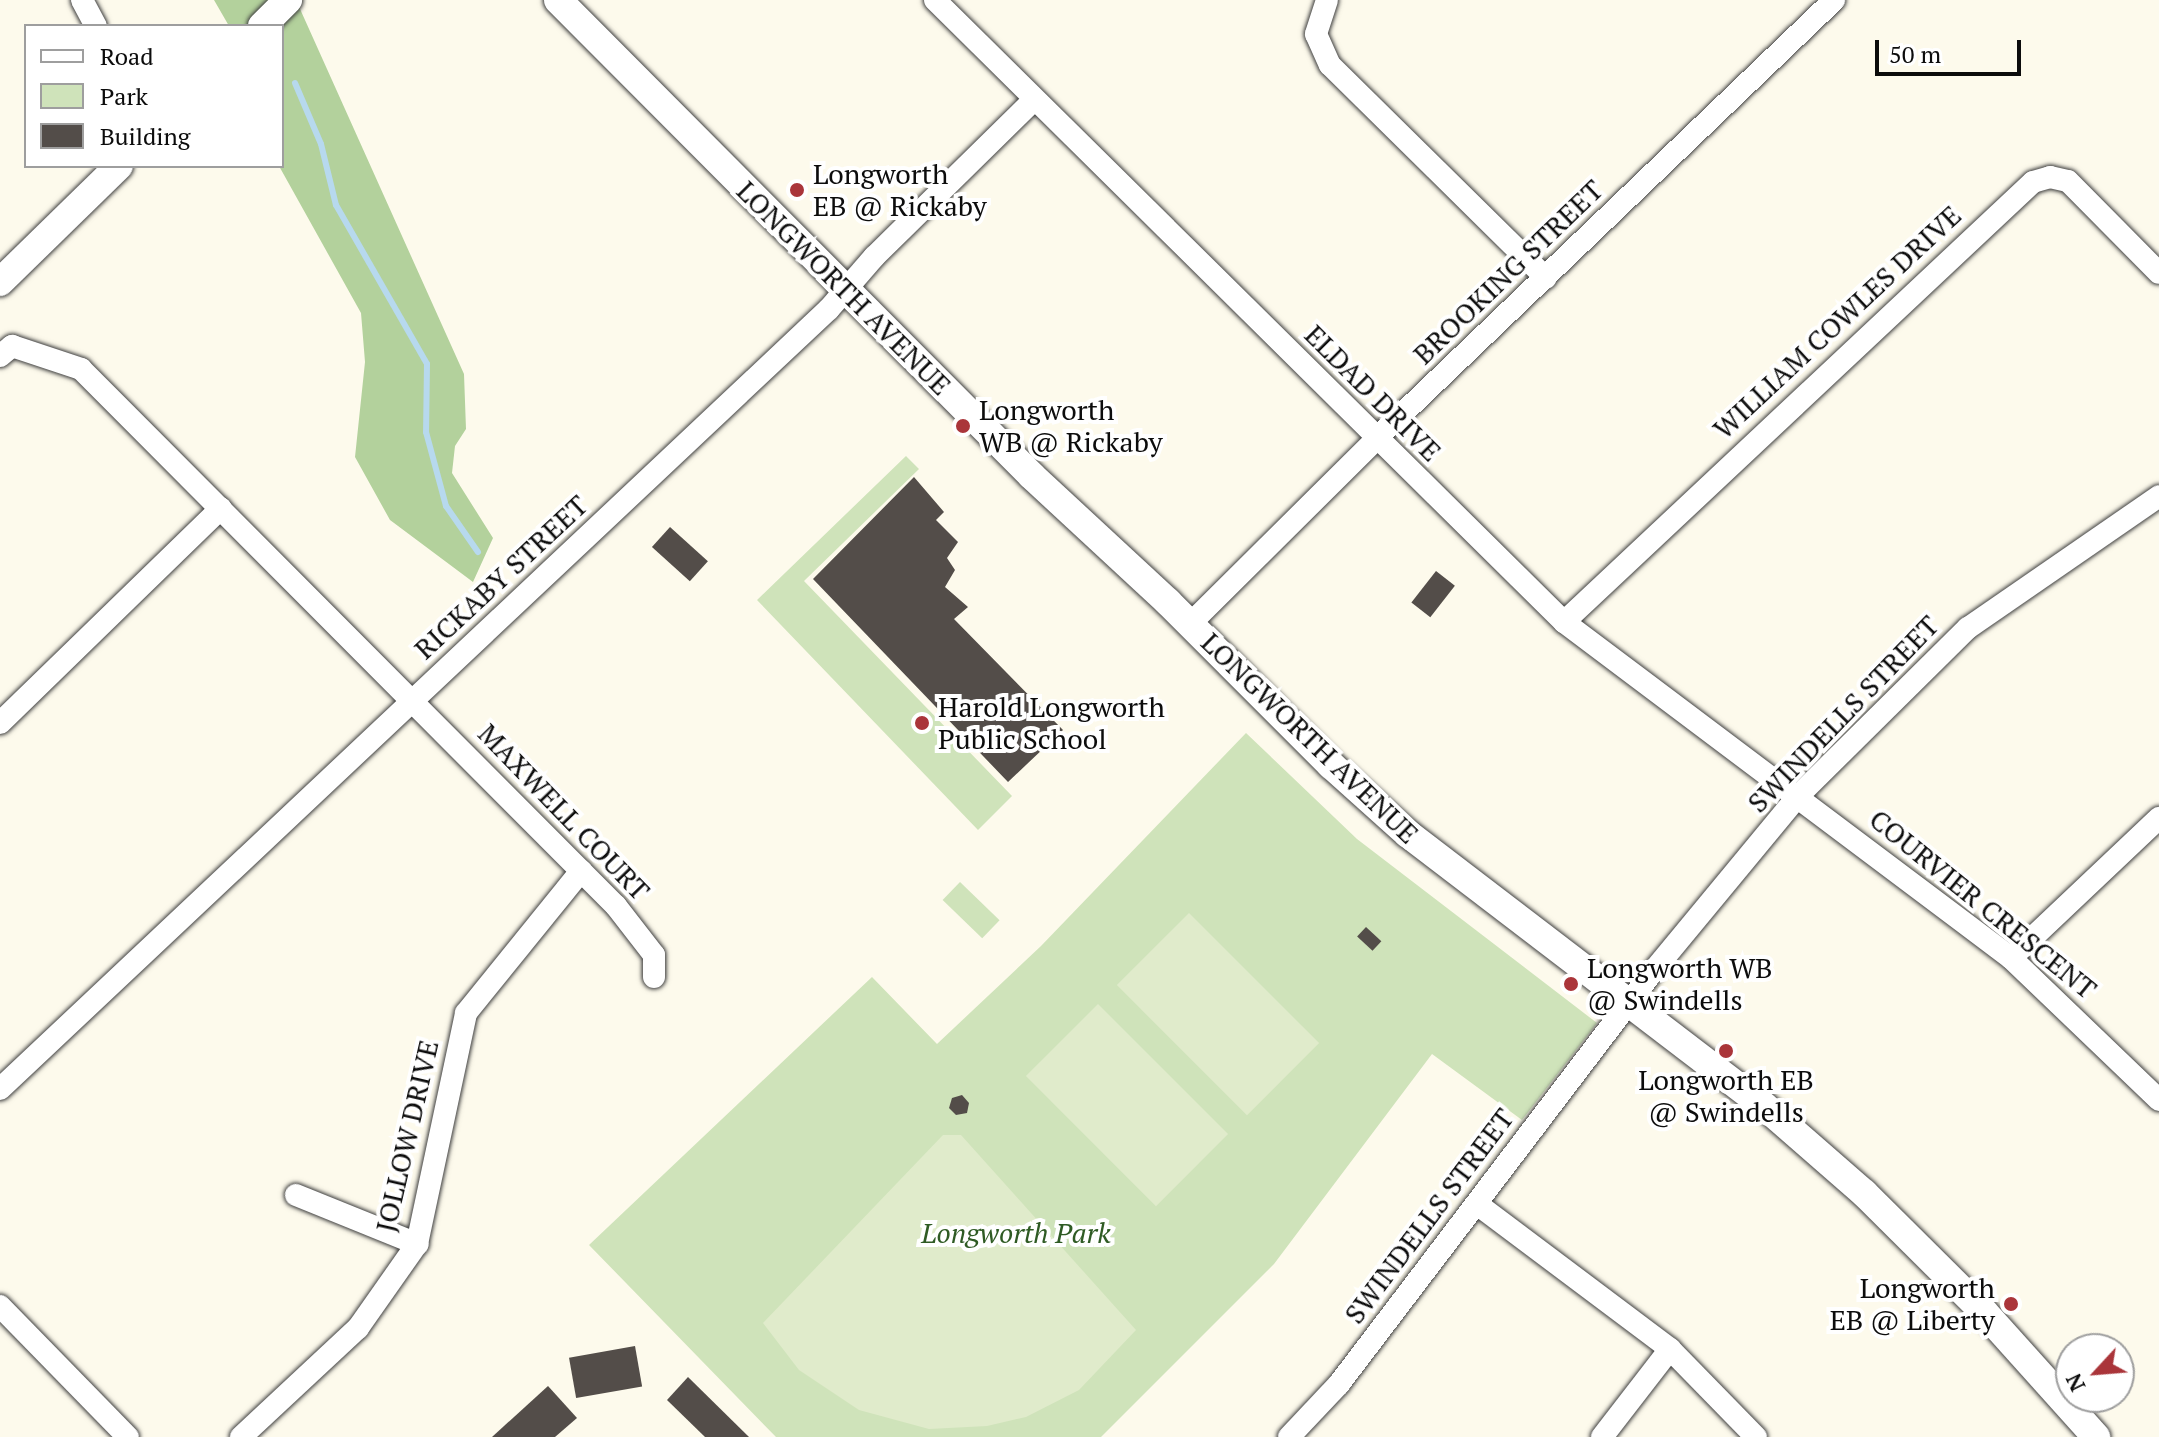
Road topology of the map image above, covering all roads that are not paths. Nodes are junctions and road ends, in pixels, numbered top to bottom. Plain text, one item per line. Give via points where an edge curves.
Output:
1 (82, 0) edge
2 (288, 0) edge
3 (558, 0) edge
4 (1327, 0) edge
5 (1834, 0) edge
6 (941, 2) edge
7 (95, 24) edge
8 (264, 24) edge
9 (1033, 101) junction
10 (117, 168) edge
11 (2159, 273) edge
12 (1546, 278) junction
13 (0, 282) edge
14 (847, 292) junction
15 (0, 356) edge
16 (1377, 438) junction
17 (2159, 496) edge
18 (221, 508) junction
19 (1564, 622) junction
20 (1190, 624) junction
21 (413, 697) junction
22 (0, 723) edge
23 (1798, 796) junction
24 (2159, 818) edge
25 (581, 871) junction
26 (2011, 958) junction
27 (654, 977) dead end
28 (1629, 1002) junction
29 (0, 1089) edge
30 (2159, 1100) edge
31 (296, 1195) dead end
32 (1477, 1204) junction
33 (417, 1244) junction
34 (0, 1306) edge
35 (1670, 1349) junction
36 (128, 1437) edge
37 (241, 1437) edge
38 (1289, 1437) edge
39 (1602, 1437) edge
40 (1756, 1437) edge
41 (2096, 1437) edge

1 - 7 street
2 - 8 street
3 - 14 street, LONGWORTH AVENUE
4 - 12 street via 1316,34 1330,65
5 - 12 street, BROOKING STREET
6 - 9 street, ELDAD DRIVE
9 - 14 street, RICKABY STREET via 874,257
9 - 16 street, ELDAD DRIVE
10 - 13 street
11 - 19 street, WILLIAM COWLES DRIVE via 2068,181 2050,177 2033,182
12 - 16 street, BROOKING STREET
14 - 20 street, LONGWORTH AVENUE
14 - 21 street, RICKABY STREET
15 - 18 street, MAXWELL COURT via 12,346 81,369
16 - 19 street, ELDAD DRIVE
16 - 20 street, BROOKING STREET
17 - 23 street, SWINDELLS STREET via 1968,628
18 - 21 street, MAXWELL COURT
18 - 22 street
19 - 23 street, ELDAD DRIVE
20 - 28 street, LONGWORTH AVENUE via 1321,756 1408,834
21 - 25 street, MAXWELL COURT
21 - 29 street, RICKABY STREET
23 - 26 street, COURVIER CRESCENT
23 - 28 street, SWINDELLS STREET
24 - 26 street
25 - 27 street, MAXWELL COURT via 654,955
25 - 33 street, JOLLOW DRIVE via 466,1013
26 - 30 street, COURVIER CRESCENT
28 - 32 street, SWINDELLS STREET
28 - 41 street, LONGWORTH AVENUE via 1763,1105 1864,1193 1984,1312
31 - 33 street
32 - 35 street
32 - 38 street, SWINDELLS STREET via 1339,1384
33 - 37 street, JOLLOW DRIVE via 358,1328
34 - 36 street
35 - 39 street
35 - 40 street

